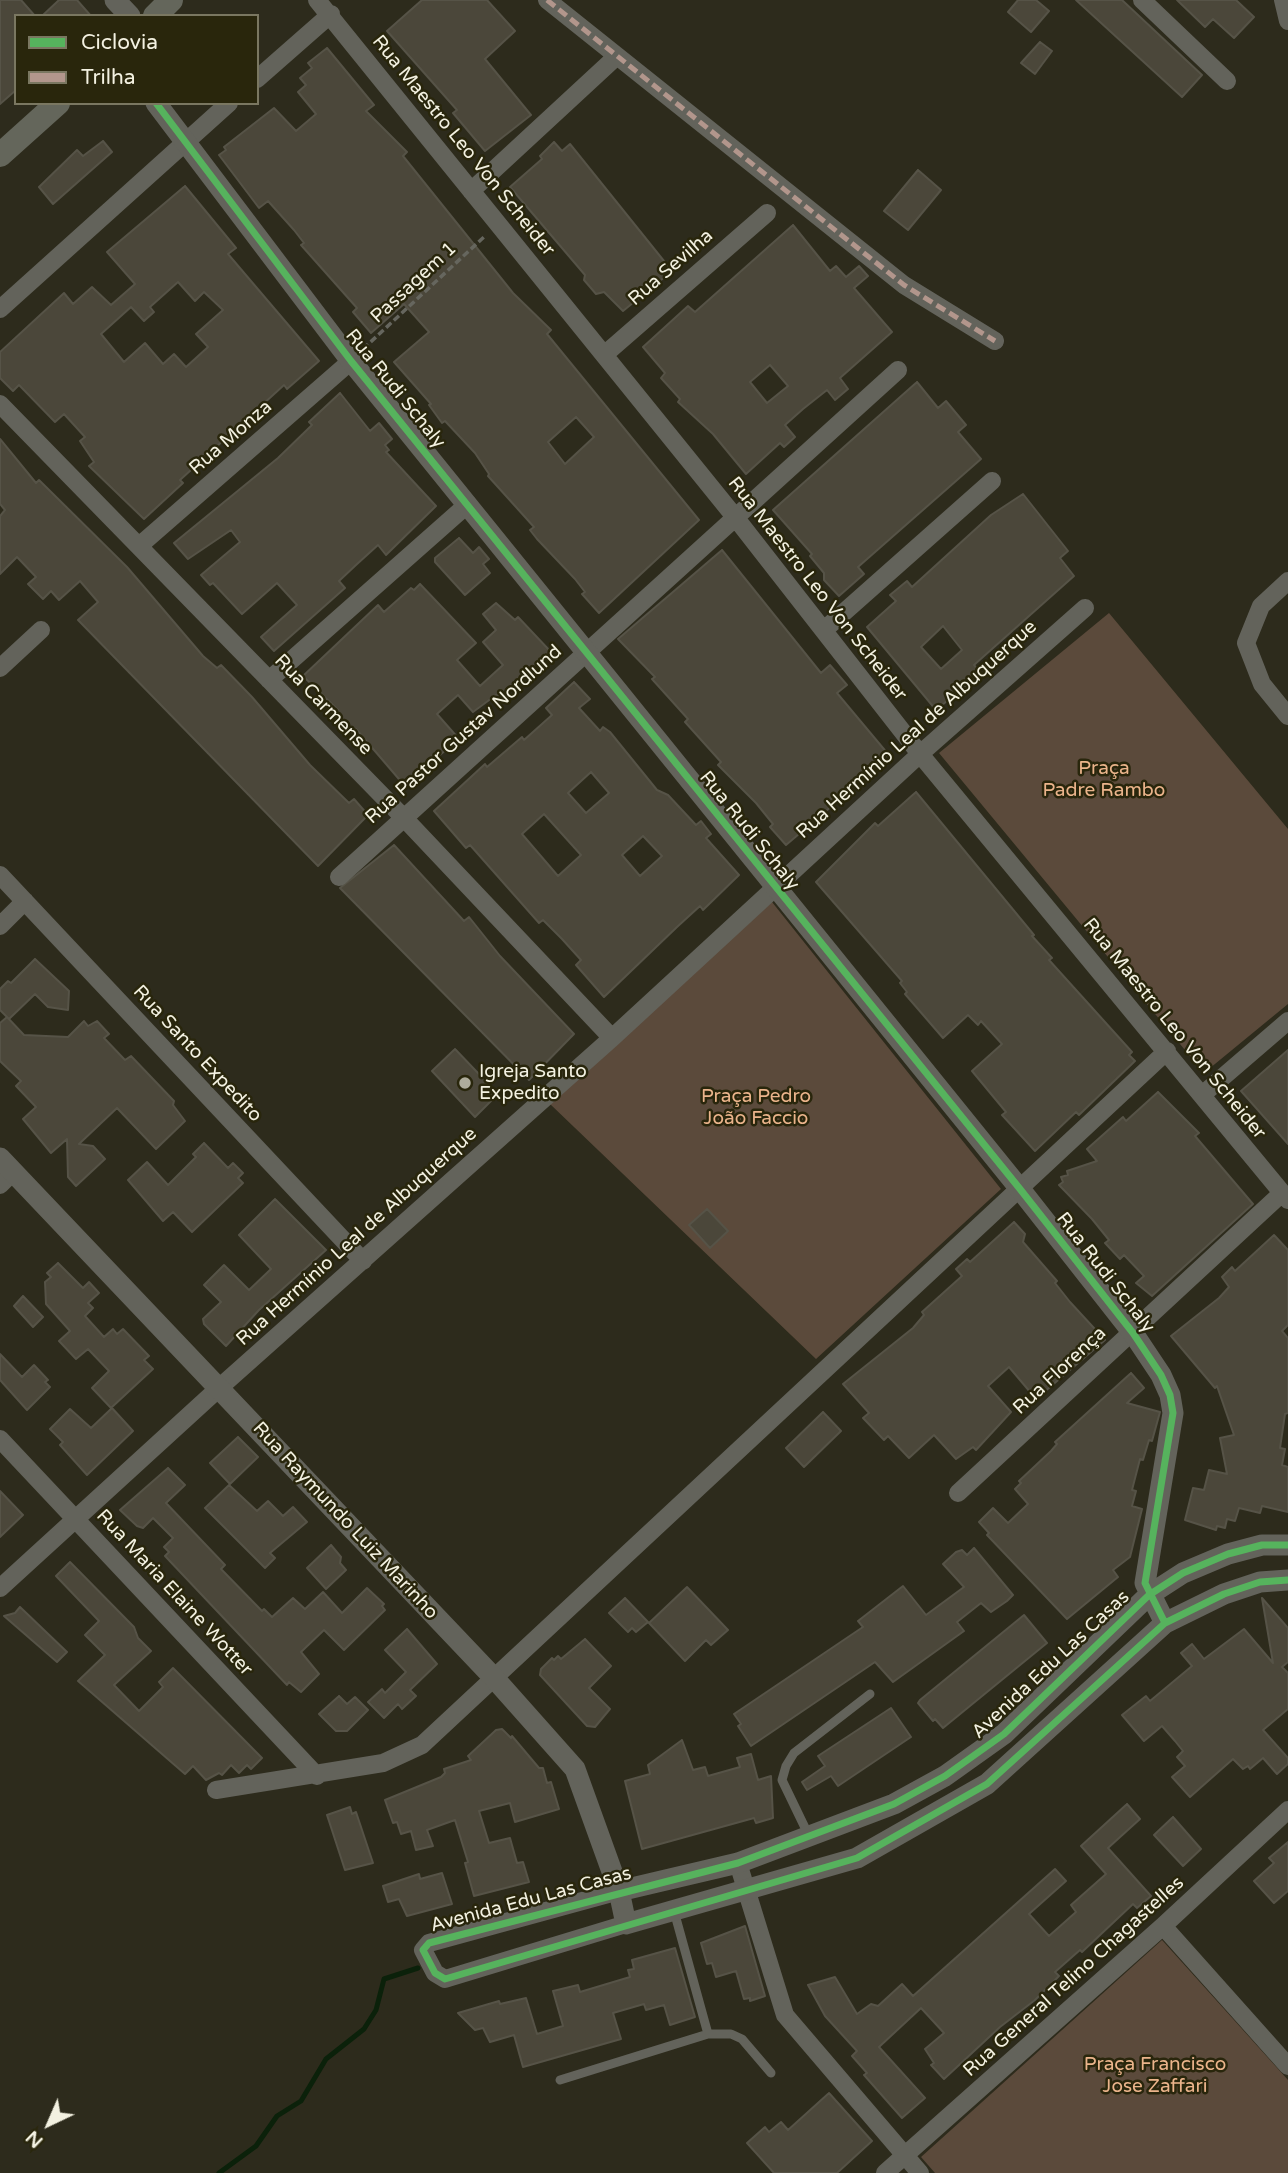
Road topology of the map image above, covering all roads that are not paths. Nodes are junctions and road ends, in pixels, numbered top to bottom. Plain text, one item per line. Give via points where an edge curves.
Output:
1 (116, 0) edge
2 (171, 0) edge
3 (317, 0) edge
4 (547, 0) edge
5 (1142, 0) edge
6 (1283, 0) edge
7 (128, 14) edge
8 (157, 14) edge
9 (331, 14) junction
10 (1288, 21) edge
11 (617, 56) junction
12 (259, 77) edge
13 (1227, 81) dead end
14 (56, 105) edge
15 (158, 105) edge
16 (227, 105) edge
17 (186, 142) junction
18 (0, 155) edge
19 (471, 191) junction
20 (767, 213) dead end
21 (0, 309) edge
22 (995, 341) dead end
23 (604, 355) junction
24 (351, 361) junction
25 (898, 370) dead end
26 (0, 404) edge
27 (992, 481) dead end
28 (467, 504) junction
29 (736, 517) junction
30 (139, 546) junction
31 (1288, 582) edge
32 (1085, 608) dead end
33 (41, 630) dead end
34 (824, 630) junction
35 (586, 653) junction
36 (0, 668) edge
37 (269, 680) junction
38 (1288, 716) edge
39 (920, 754) junction
40 (404, 818) junction
41 (0, 875) edge
42 (339, 877) dead end
43 (775, 887) junction
44 (25, 901) junction
45 (0, 926) edge
46 (1288, 1021) edge
47 (612, 1038) junction
48 (1167, 1051) junction
49 (1202, 1095) junction
50 (4, 1172) edge
51 (1020, 1189) junction
52 (1285, 1196) edge
53 (363, 1261) junction
54 (1133, 1333) junction
55 (219, 1388) junction
56 (0, 1440) edge
57 (958, 1493) dead end
58 (77, 1520) junction
59 (1288, 1545) edge
60 (1288, 1580) edge
61 (0, 1588) edge
62 (1149, 1595) junction
63 (1165, 1623) junction
64 (495, 1679) junction
65 (870, 1695) dead end
66 (317, 1776) junction
67 (945, 1776) junction
68 (216, 1790) dead end
69 (957, 1803) junction
70 (1288, 1810) edge
71 (809, 1837) junction
72 (738, 1863) junction
73 (619, 1891) junction
74 (748, 1891) junction
75 (674, 1911) junction
76 (626, 1924) junction
77 (1163, 1926) junction
78 (708, 2034) junction
79 (1288, 2066) edge
80 (771, 2073) dead end
81 (560, 2080) dead end
82 (905, 2156) junction
83 (885, 2173) edge
84 (920, 2173) edge

1 - 7 street
2 - 8 main road
3 - 9 street, Rua Maestro Leo Von Scheider
4 - 11 street
5 - 13 street
6 - 10 street
9 - 12 street
9 - 19 street, Rua Maestro Leo Von Scheider
11 - 19 street
11 - 22 street via 905,285
14 - 18 main road
15 - 17 street, Rua Rudi Schaly
16 - 17 street
17 - 21 street
17 - 24 street, Rua Rudi Schaly
19 - 23 street, Rua Maestro Leo Von Scheider
20 - 23 street, Rua Sevilha
23 - 29 street, Rua Maestro Leo Von Scheider
24 - 28 street, Rua Rudi Schaly
24 - 30 street, Rua Monza
25 - 29 street, Rua Pastor Gustav Nordlund
26 - 30 street, Rua Carmense
27 - 34 street
28 - 35 street, Rua Rudi Schaly
28 - 37 street
29 - 34 street, Rua Maestro Leo Von Scheider
29 - 35 street, Rua Pastor Gustav Nordlund
30 - 37 street, Rua Carmense
31 - 38 street via 1261,606 1245,643 1262,684
32 - 39 street, Rua Hermínio Leal de Albuquerque
33 - 36 street
34 - 39 street, Rua Maestro Leo Von Scheider
35 - 40 street, Rua Pastor Gustav Nordlund
35 - 43 street, Rua Rudi Schaly
37 - 40 street, Rua Carmense
39 - 43 street, Rua Hermínio Leal de Albuquerque
39 - 48 street, Rua Maestro Leo Von Scheider
40 - 42 street, Rua Pastor Gustav Nordlund
40 - 47 street, Rua Carmense
41 - 44 street, Rua Santo Expedito
43 - 47 street, Rua Hermínio Leal de Albuquerque
43 - 51 street, Rua Rudi Schaly
44 - 45 street
44 - 53 street, Rua Santo Expedito
46 - 49 street
47 - 53 street, Rua Hermínio Leal de Albuquerque
48 - 49 street, Rua Maestro Leo Von Scheider
48 - 51 street
49 - 52 street, Rua Maestro Leo Von Scheider
50 - 55 street, Rua Raymundo Luiz Marinho
51 - 54 street, Rua Rudi Schaly
51 - 64 street
52 - 54 street, Rua Florença
53 - 55 street, Rua Hermínio Leal de Albuquerque
54 - 57 street, Rua Florença
54 - 62 street, Rua Rudi Schaly via 1161,1375 1173,1413 1146,1566
55 - 58 street, Rua Hermínio Leal de Albuquerque
55 - 64 street, Rua Raymundo Luiz Marinho
56 - 58 street, Rua Maria Elaine Wotter
58 - 61 street, Rua Hermínio Leal de Albuquerque
58 - 66 street, Rua Maria Elaine Wotter
59 - 62 street, Avenida Edu Las Casas via 1262,1545 1228,1555 1183,1573
60 - 63 street, Avenida Edu Las Casas via 1260,1582 1224,1594
62 - 63 street, Rua Rudi Schaly
62 - 67 street, Avenida Edu Las Casas via 1004,1734
63 - 69 street, Avenida Edu Las Casas via 1020,1757
64 - 66 street via 422,1745 383,1763
64 - 73 street, Rua Raymundo Luiz Marinho via 575,1769
65 - 71 lane via 794,1753 786,1766 782,1780
66 - 68 street
67 - 69 street
67 - 71 street, Avenida Edu Las Casas via 894,1804
69 - 74 street, Avenida Edu Las Casas via 856,1858
70 - 77 street, Rua General Telino Chagastelles
71 - 72 street, Avenida Edu Las Casas
72 - 73 street, Avenida Edu Las Casas
72 - 74 street
73 - 76 street, Rua Raymundo Luiz Marinho
73 - 76 street, Avenida Edu Las Casas via 429,1943 422,1950 435,1973 444,1979
74 - 75 street, Avenida Edu Las Casas
74 - 82 street via 785,2015
75 - 76 street, Avenida Edu Las Casas
75 - 78 lane
77 - 79 street
77 - 82 street, Rua General Telino Chagastelles
78 - 80 lane via 742,2039
78 - 81 lane
82 - 83 street, Rua General Telino Chagastelles
82 - 84 street

